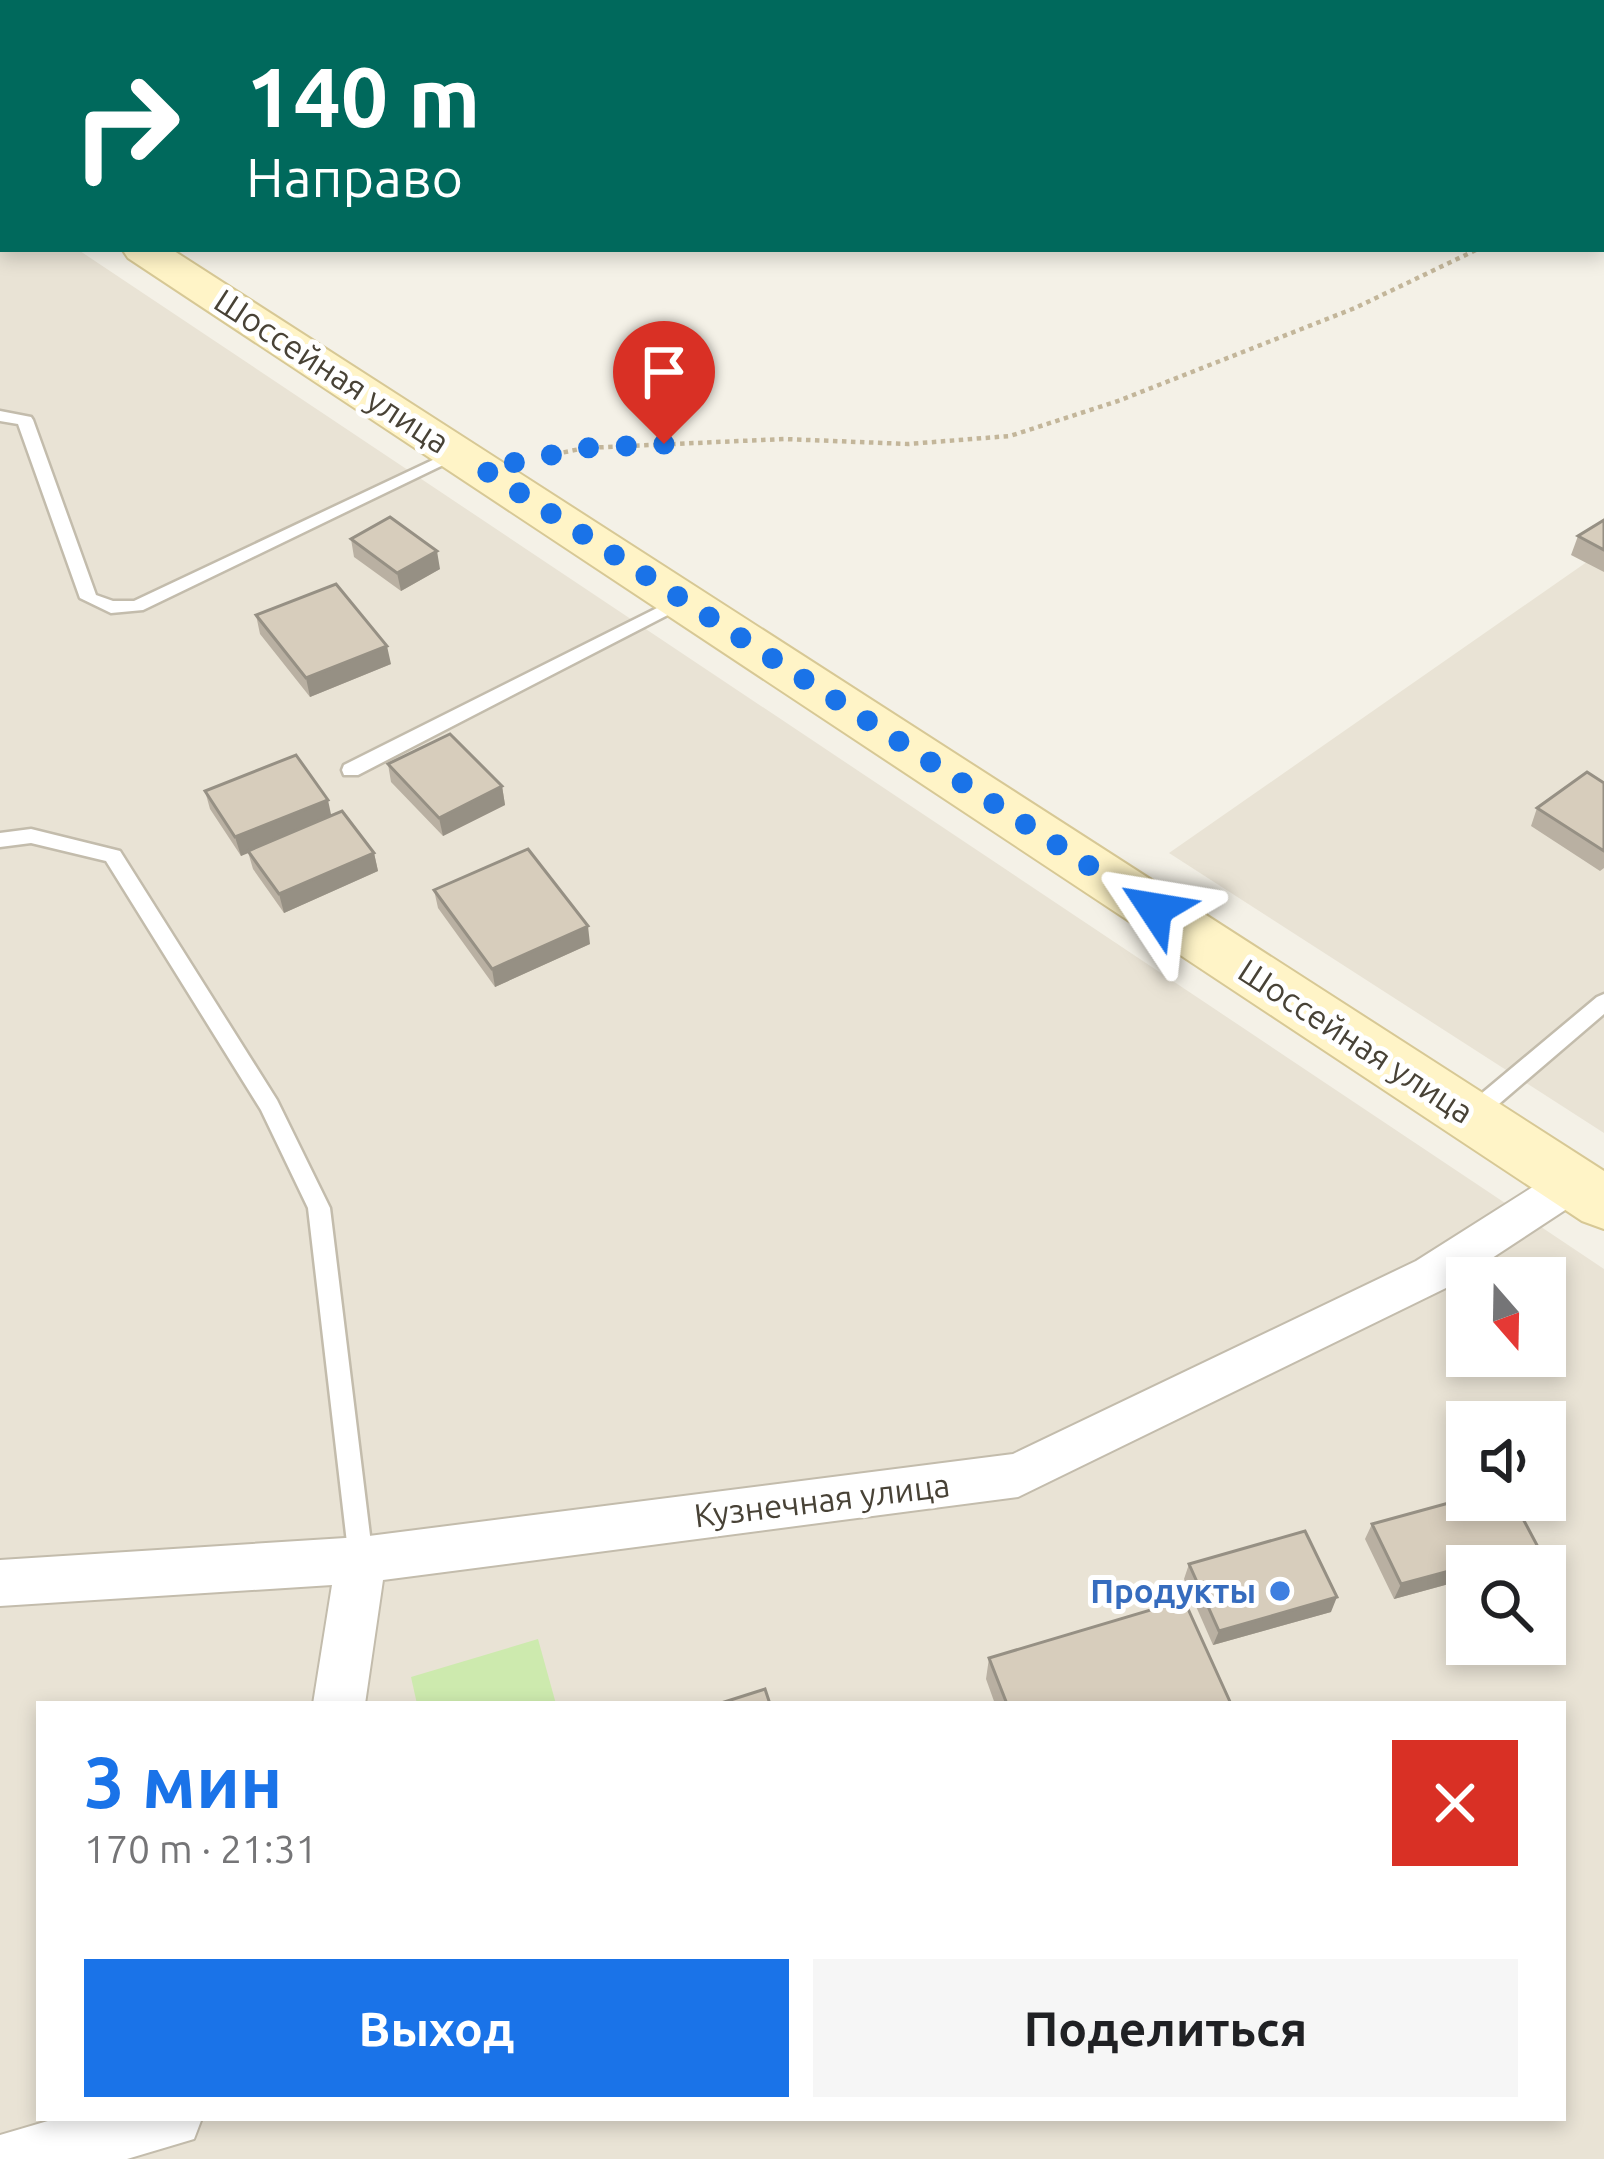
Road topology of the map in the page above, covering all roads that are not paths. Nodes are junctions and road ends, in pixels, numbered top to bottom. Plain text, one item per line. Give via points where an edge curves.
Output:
1 (148, 252) edge
2 (0, 416) edge
3 (472, 461) junction
4 (683, 599) junction
5 (351, 770) dead end
6 (0, 840) edge
7 (1604, 1002) edge
8 (1470, 1116) junction
9 (1588, 1193) edge
10 (361, 1560) junction
11 (0, 1583) edge
12 (339, 1701) edge
13 (161, 2121) edge
14 (13, 2159) edge

1 - 3 street, Шоссейная улица
2 - 3 lane via 25,420 89,598 111,608 137,605
3 - 4 street, Шоссейная улица
4 - 5 lane
4 - 8 street, Шоссейная улица
6 - 10 lane via 31,836 113,856 270,1106 319,1208
7 - 8 lane
8 - 9 street, Шоссейная улица
9 - 10 street, Кузнечная улица via 1018,1475
10 - 11 street, Кузнечная улица
10 - 12 street
13 - 14 street

